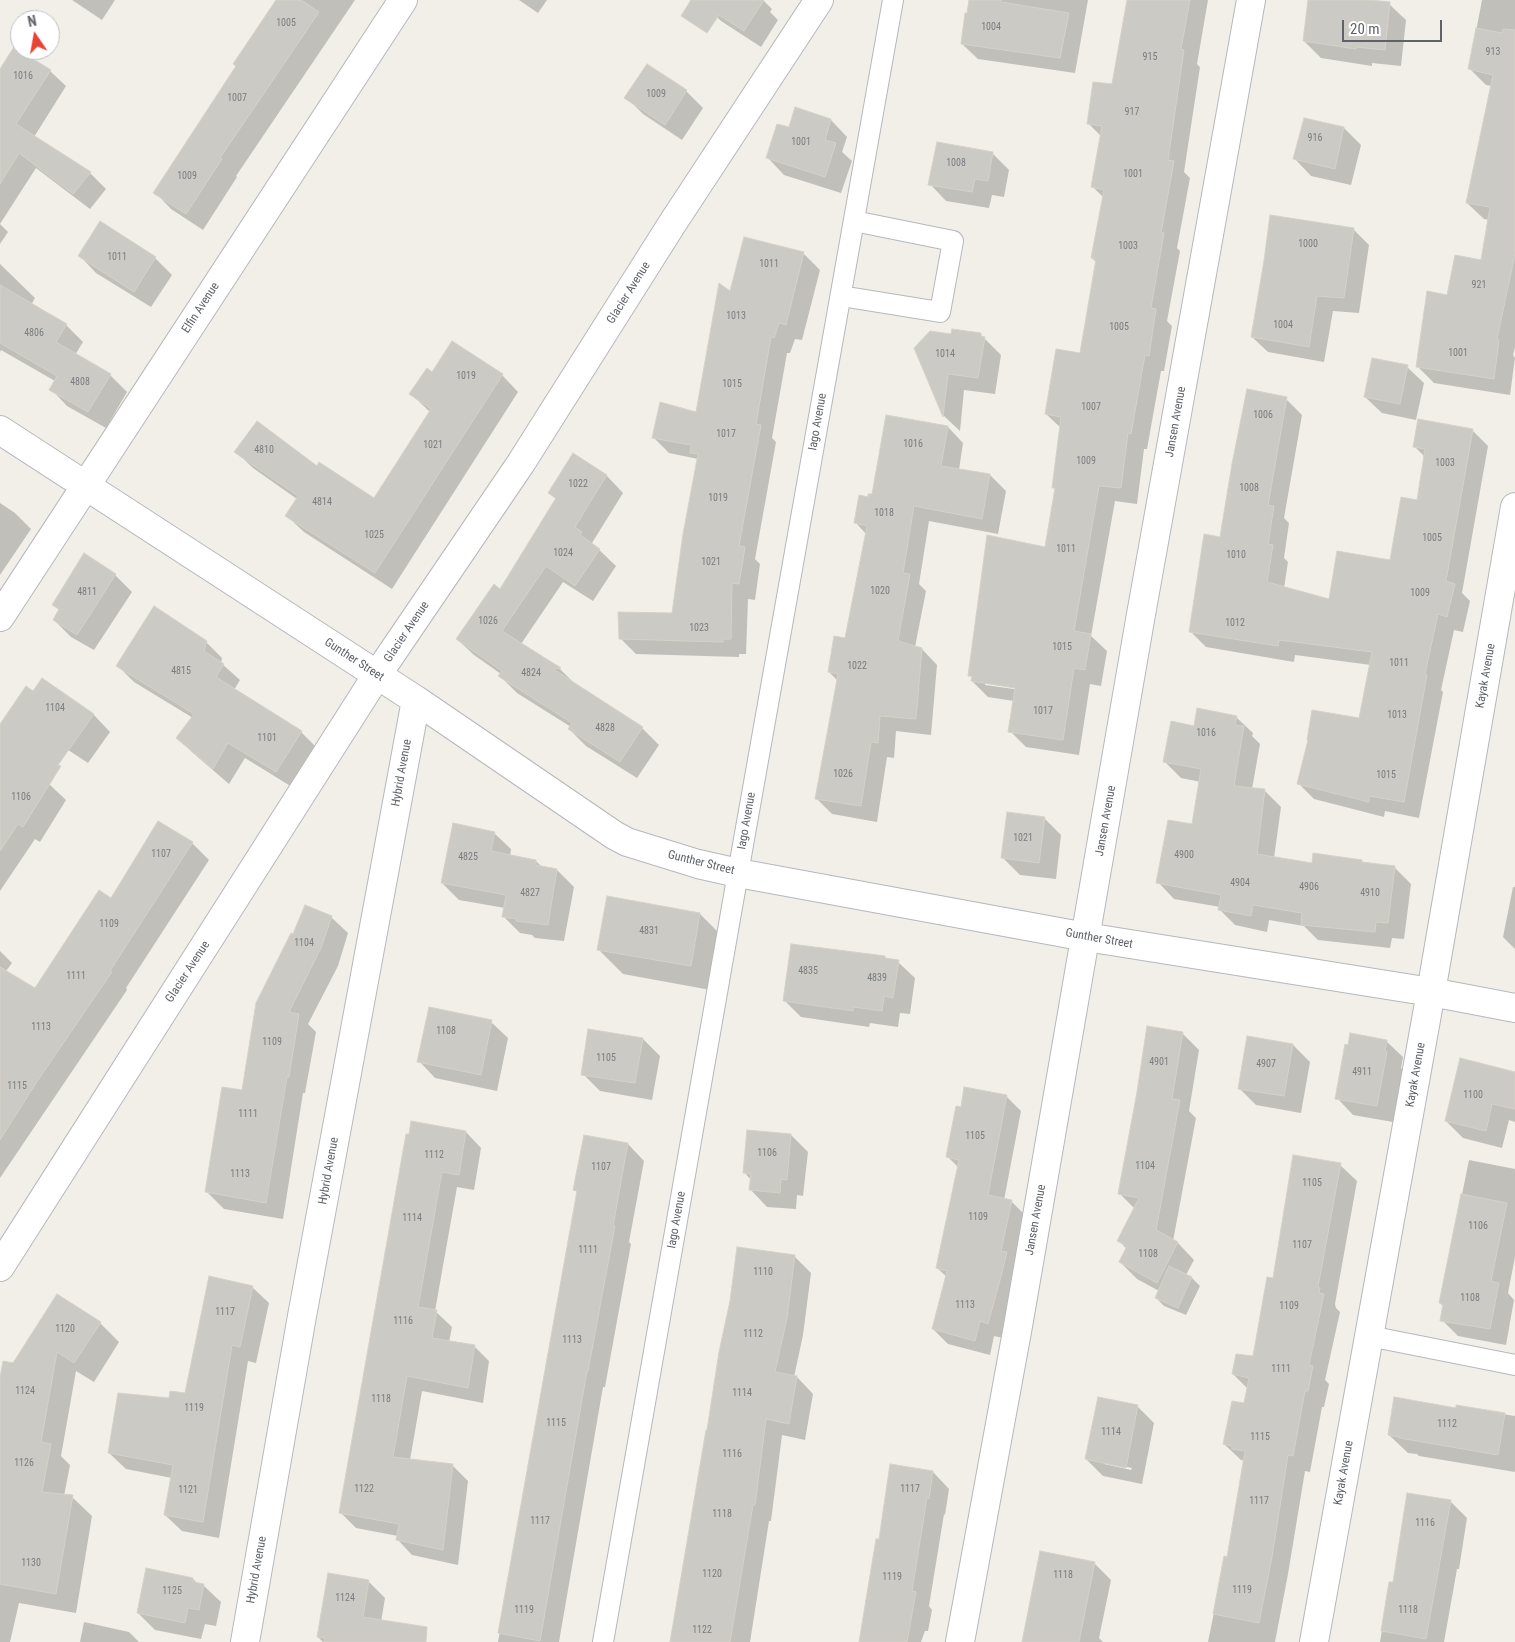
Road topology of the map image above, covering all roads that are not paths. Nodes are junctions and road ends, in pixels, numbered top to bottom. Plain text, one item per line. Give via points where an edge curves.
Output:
1 (403, 0) edge
2 (819, 0) edge
3 (893, 0) edge
4 (1251, 0) edge
5 (854, 221) junction
6 (840, 296) junction
7 (0, 430) edge
8 (85, 486) junction
9 (1515, 507) edge
10 (0, 617) edge
11 (377, 675) junction
12 (416, 700) junction
13 (738, 872) junction
14 (1086, 937) junction
15 (1431, 992) junction
16 (1515, 1008) edge
17 (0, 1267) edge
18 (1369, 1336) junction
19 (1515, 1365) edge
20 (245, 1642) edge
21 (603, 1642) edge
22 (960, 1642) edge
23 (1314, 1642) edge

1 - 8 street, Elfin Avenue
2 - 11 street, Glacier Avenue via 520,463
3 - 5 lane, Iago Avenue
4 - 14 street, Jansen Avenue
5 - 6 lane, Iago Avenue
5 - 6 lane via 953,241 940,312
6 - 13 lane, Iago Avenue
7 - 8 street, Gunther Street
8 - 10 street, Elfin Avenue
8 - 11 street, Gunther Street
9 - 15 street, Kayak Avenue
11 - 12 street, Gunther Street
11 - 17 street, Glacier Avenue
12 - 13 street, Gunther Street via 627,842 668,856
12 - 20 street, Hybrid Avenue
13 - 14 street, Gunther Street
13 - 21 lane, Iago Avenue
14 - 15 street, Gunther Street
14 - 22 street, Jansen Avenue
15 - 16 street, Gunther Street
15 - 18 street, Kayak Avenue
18 - 19 lane
18 - 23 street, Kayak Avenue

